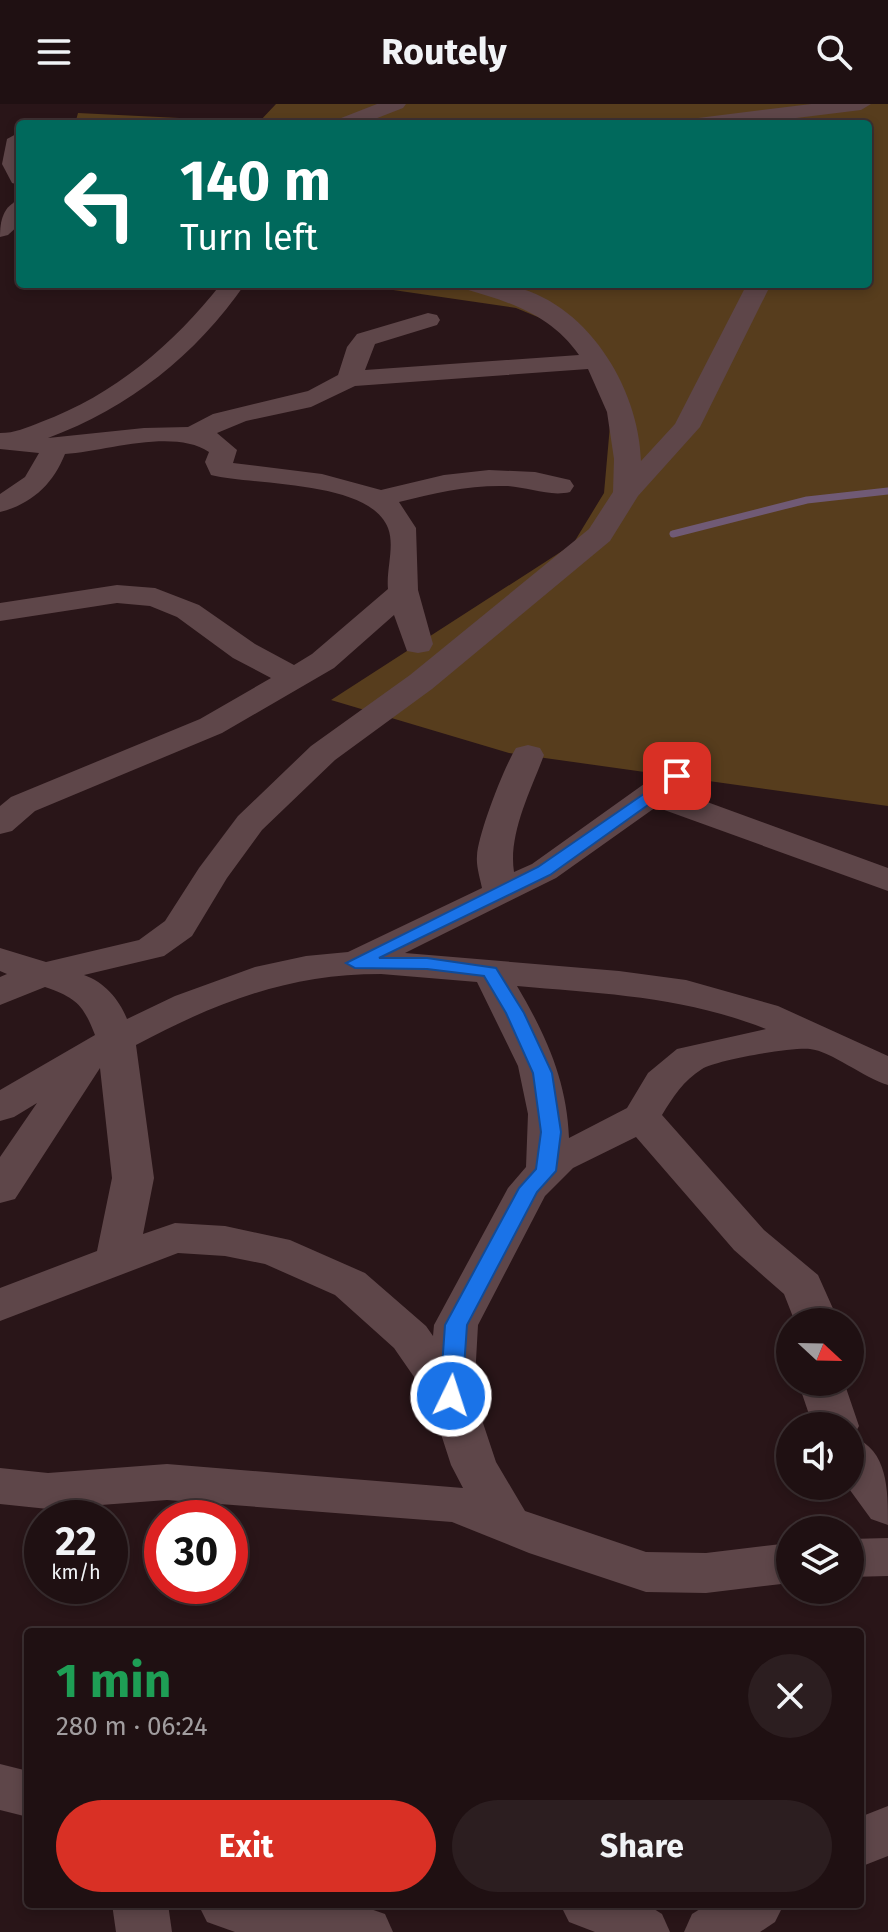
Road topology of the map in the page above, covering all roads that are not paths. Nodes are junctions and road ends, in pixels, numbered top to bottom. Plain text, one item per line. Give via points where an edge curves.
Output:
1 (396, 104) edge
2 (861, 104) edge
3 (879, 104) edge
4 (354, 120) edge
5 (731, 120) edge
6 (853, 120) edge
7 (16, 149) edge
8 (16, 170) edge
9 (16, 213) edge
10 (11, 234) edge
11 (230, 288) edge
12 (487, 288) edge
13 (757, 288) edge
14 (428, 320) dead end
15 (595, 361) junction
16 (349, 379) junction
17 (193, 435) junction
18 (6, 441) edge
19 (55, 446) junction
20 (560, 486) dead end
21 (627, 492) junction
22 (375, 500) junction
23 (0, 504) edge
24 (403, 592) junction
25 (0, 612) edge
26 (418, 644) dead end
27 (293, 677) junction
28 (528, 755) dead end
29 (0, 824) edge
30 (888, 880) edge
31 (500, 892) junction
32 (0, 959) edge
33 (355, 963) junction
34 (490, 972) junction
35 (44, 975) junction
36 (0, 993) edge
37 (819, 1036) junction
38 (888, 1045) edge
39 (102, 1048) junction
40 (888, 1072) edge
41 (0, 1108) edge
42 (641, 1117) junction
43 (546, 1171) junction
44 (0, 1189) edge
45 (117, 1258) junction
46 (0, 1305) edge
47 (812, 1308) edge
48 (451, 1396) junction
49 (864, 1473) edge
50 (0, 1486) edge
51 (888, 1506) edge
52 (508, 1524) junction
53 (888, 1557) edge
54 (864, 1558) edge
55 (776, 1565) edge
56 (0, 1787) edge
57 (24, 1793) edge
58 (888, 1831) edge
59 (864, 1841) edge
60 (141, 1908) edge
61 (239, 1908) edge
62 (598, 1908) edge
63 (750, 1908) edge
64 (349, 1919) edge
65 (144, 1932) edge
66 (642, 1932) edge
67 (712, 1932) edge

1 - 4 street
2 - 5 street
3 - 6 street
7 - 8 street
9 - 10 street
11 - 18 street via 170,358 141,382 53,428
12 - 15 street via 523,298 556,316
13 - 21 street via 687,427
14 - 16 street via 367,337
15 - 16 street
15 - 21 street via 614,396 627,446
16 - 17 street via 303,403 222,421
17 - 19 street
17 - 22 street via 214,439 223,450 221,469 331,482
18 - 19 street
19 - 23 street via 29,491
20 - 22 street via 526,477 466,478
21 - 35 street via 600,535 421,682 323,753 250,823 179,928 151,948
22 - 24 street via 393,511 403,531
24 - 26 street
24 - 27 street via 323,661
25 - 27 street via 117,594 155,597 188,611 244,651
27 - 29 street via 211,726 23,804
28 - 31 street via 494,855
30 - 31 street via 665,785 544,871
31 - 33 street
32 - 35 street
33 - 34 street
33 - 39 street via 305,967 235,986
34 - 37 street via 683,991 760,1011
34 - 43 street via 542,1073 551,1132
35 - 36 street
35 - 39 street via 85,988 104,1009
37 - 38 street
37 - 40 street
37 - 42 street via 760,1042 691,1058 662,1082
39 - 41 street
39 - 44 street
39 - 45 street via 133,1178
42 - 43 street via 559,1158
42 - 47 street via 749,1240 803,1286
43 - 48 street via 529,1188 456,1325
45 - 46 street
45 - 48 street via 175,1238 275,1251 350,1284 410,1337
48 - 52 street via 474,1465
49 - 51 street
50 - 52 street via 48,1491 167,1482 456,1504
52 - 55 street via 646,1572 706,1573
53 - 54 street
56 - 57 street
58 - 59 street
60 - 65 street
61 - 64 street
62 - 66 street
63 - 67 street

